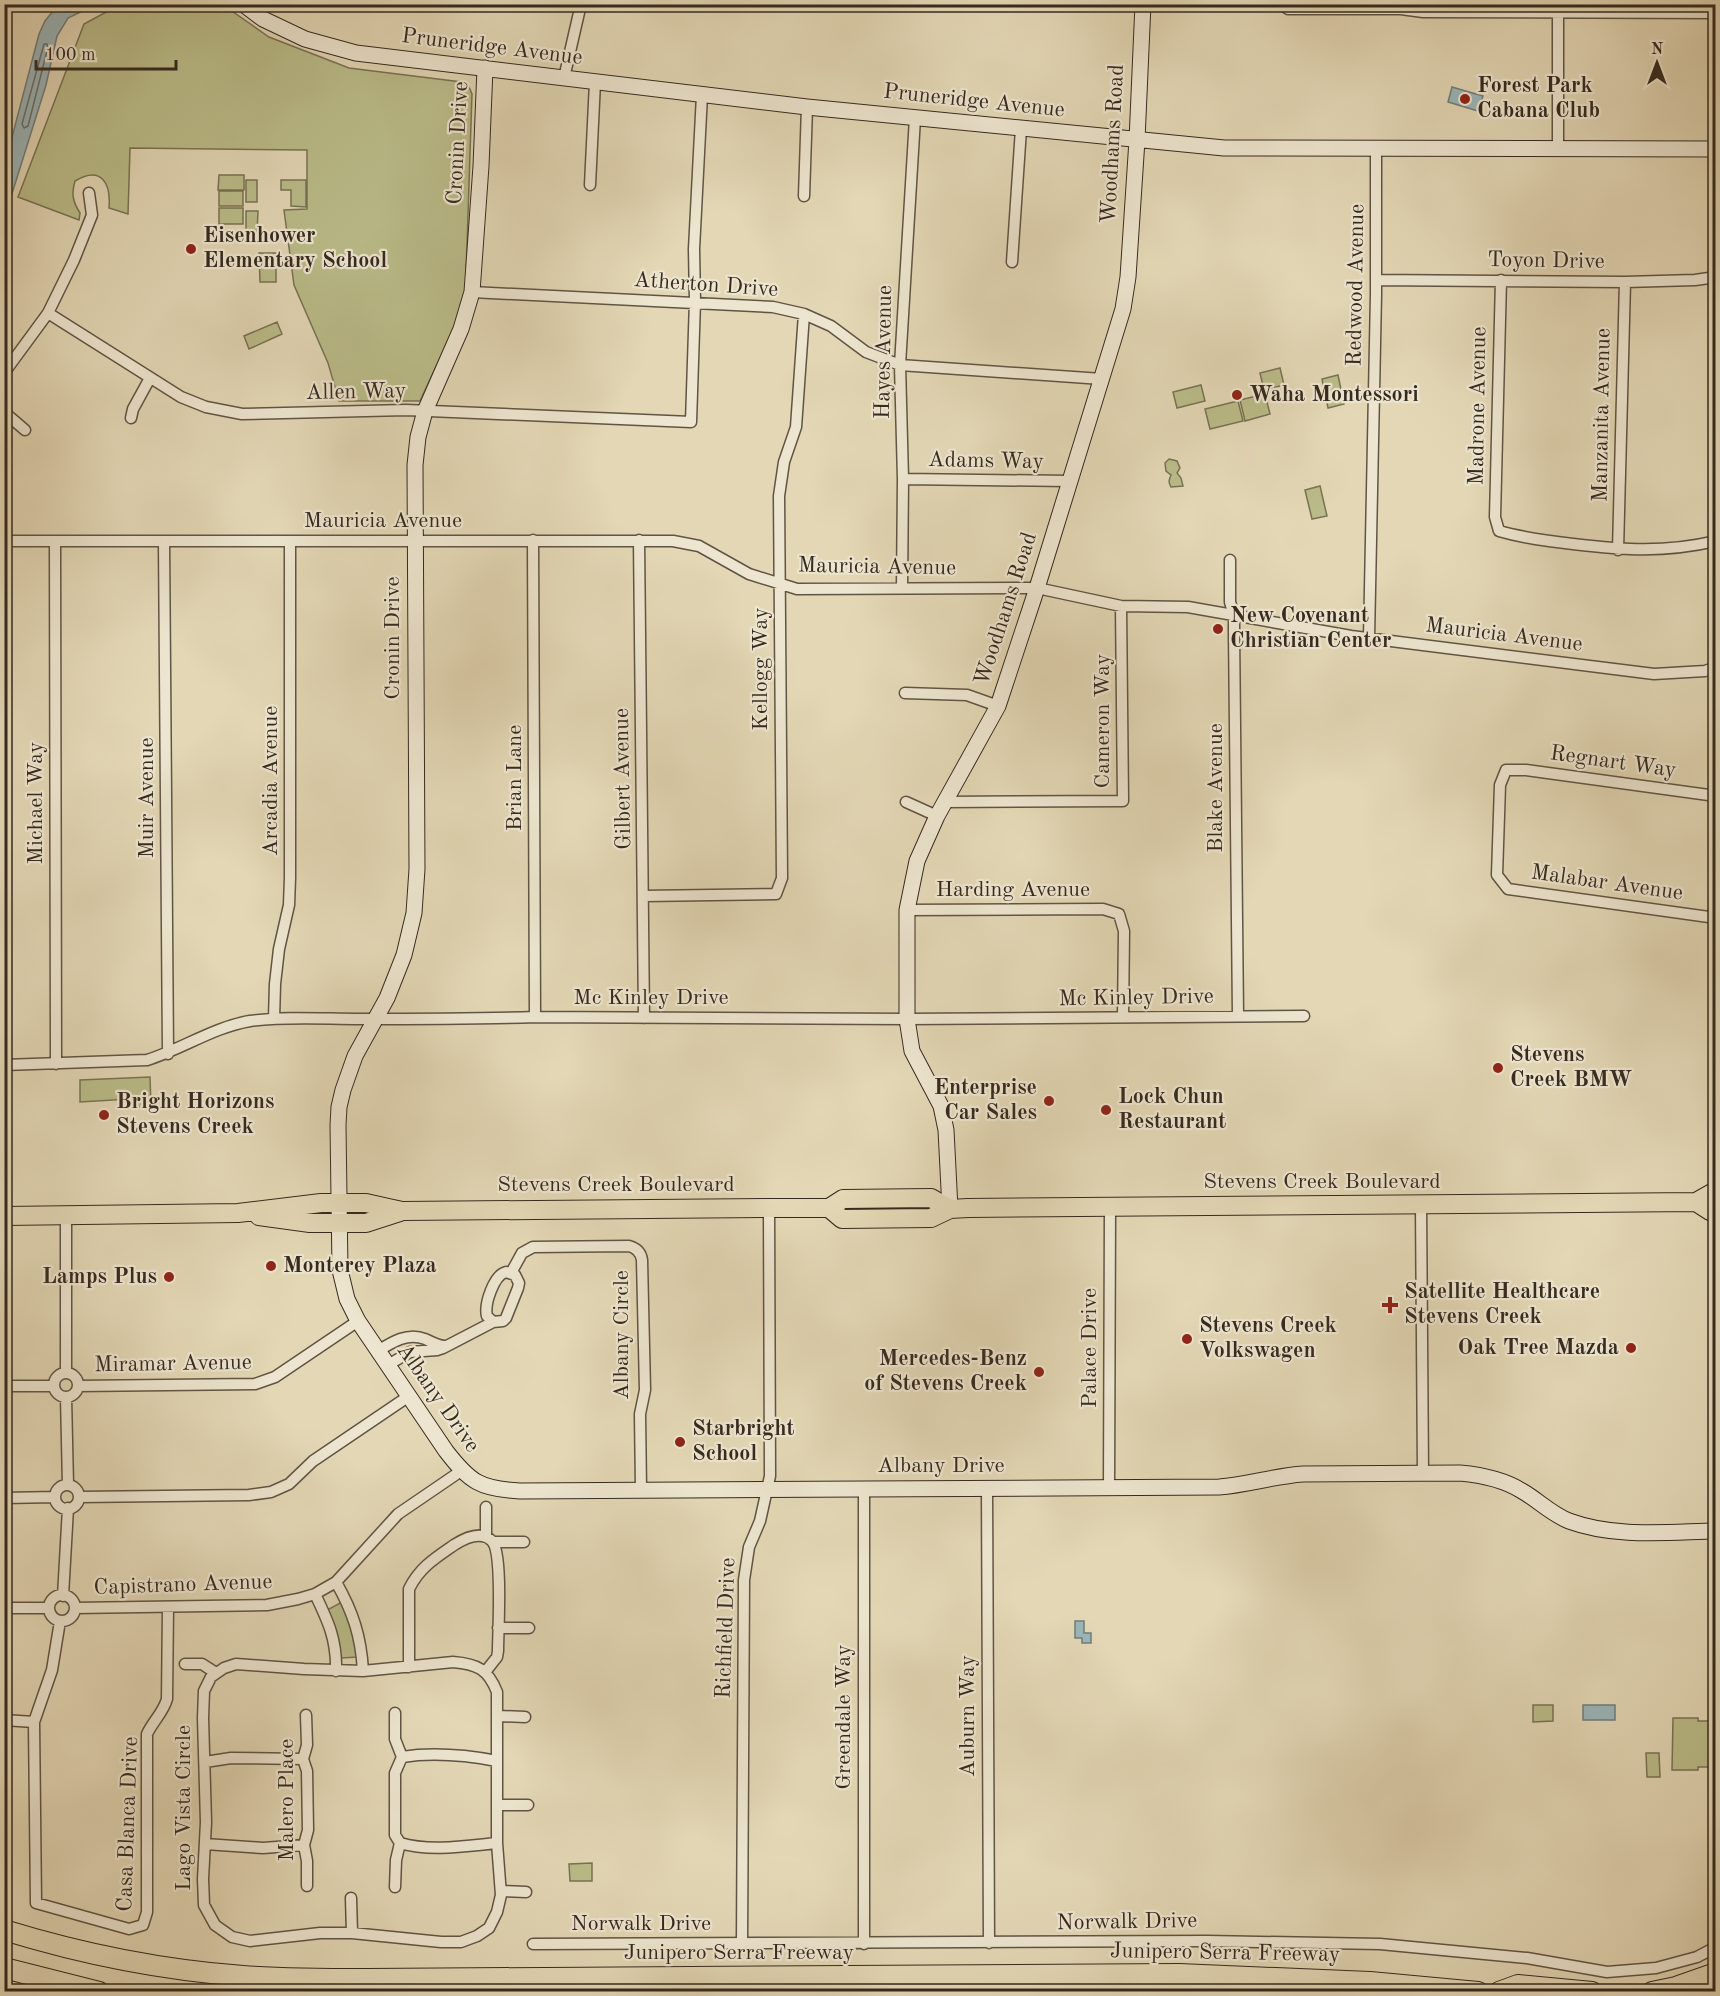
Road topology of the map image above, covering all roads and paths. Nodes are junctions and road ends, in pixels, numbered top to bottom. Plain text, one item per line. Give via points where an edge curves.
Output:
1 (243, 4) edge
2 (581, 4) edge
3 (1143, 4) edge
4 (1281, 4) edge
5 (1401, 7) edge
6 (1558, 13) junction
7 (1716, 13) edge
8 (484, 68) junction
9 (564, 78) junction
10 (595, 82) junction
11 (702, 95) junction
12 (807, 107) junction
13 (915, 118) junction
14 (1021, 129) junction
15 (1137, 140) junction
16 (1376, 148) junction
17 (1558, 148) junction
18 (1716, 149) edge
19 (590, 185) dead end
20 (89, 193) dead end
21 (804, 196) dead end
22 (1012, 262) dead end
23 (1716, 277) edge
24 (1376, 280) junction
25 (1501, 280) junction
26 (1625, 282) junction
27 (472, 292) junction
28 (695, 301) junction
29 (48, 313) junction
30 (804, 314) junction
31 (900, 365) junction
32 (4, 372) edge
33 (150, 378) junction
34 (1102, 379) junction
35 (425, 411) junction
36 (4, 412) edge
37 (131, 418) dead end
38 (25, 430) dead end
39 (903, 479) junction
40 (1069, 481) junction
41 (533, 540) junction
42 (639, 540) junction
43 (4, 541) edge
44 (55, 541) junction
45 (164, 541) junction
46 (290, 541) junction
47 (415, 541) junction
48 (1716, 541) edge
49 (1618, 550) junction
50 (1230, 560) dead end
51 (780, 584) junction
52 (902, 588) junction
53 (1037, 588) junction
54 (1121, 606) junction
55 (1234, 615) junction
56 (1369, 638) junction
57 (1716, 667) edge
58 (905, 693) dead end
59 (998, 706) junction
60 (1506, 770) joint
61 (1716, 796) edge
62 (906, 802) dead end
63 (940, 809) junction
64 (644, 896) junction
65 (1716, 898) edge
66 (907, 910) junction
67 (1714, 917) edge
68 (1238, 1016) junction
69 (1304, 1016) dead end
70 (535, 1017) junction
71 (1123, 1017) junction
72 (644, 1018) junction
73 (274, 1019) junction
74 (376, 1019) junction
75 (907, 1019) junction
76 (168, 1054) junction
77 (56, 1064) junction
78 (4, 1065) edge
79 (1716, 1193) edge
80 (1695, 1202) junction
81 (338, 1203) junction
82 (1421, 1205) junction
83 (769, 1208) junction
84 (1110, 1208) junction
85 (950, 1209) junction
86 (402, 1211) junction
87 (1716, 1211) edge
88 (238, 1213) junction
89 (4, 1216) edge
90 (66, 1216) junction
91 (338, 1223) junction
92 (511, 1273) junction
93 (358, 1321) junction
94 (493, 1322) junction
95 (424, 1345) junction
96 (378, 1351) junction
97 (388, 1365) junction
98 (66, 1373) junction
99 (4, 1386) edge
100 (54, 1386) junction
101 (78, 1386) junction
102 (409, 1396) junction
103 (66, 1397) junction
104 (461, 1471) junction
105 (1423, 1473) junction
106 (68, 1485) junction
107 (1109, 1488) junction
108 (987, 1489) junction
109 (641, 1490) junction
110 (766, 1490) junction
111 (864, 1490) junction
112 (55, 1497) junction
113 (79, 1497) junction
114 (4, 1498) edge
115 (486, 1507) dead end
116 (68, 1508) junction
117 (1716, 1531) edge
118 (489, 1540) junction
119 (524, 1542) dead end
120 (336, 1582) junction
121 (315, 1594) junction
122 (63, 1596) junction
123 (168, 1607) junction
124 (4, 1608) edge
125 (49, 1608) junction
126 (75, 1608) junction
127 (60, 1621) junction
128 (498, 1628) junction
129 (529, 1628) dead end
130 (185, 1664) dead end
131 (409, 1666) junction
132 (336, 1671) junction
133 (363, 1671) junction
134 (486, 1671) junction
135 (216, 1673) junction
136 (395, 1713) dead end
137 (306, 1715) dead end
138 (498, 1716) junction
139 (525, 1717) dead end
140 (4, 1720) edge
141 (34, 1722) junction
142 (402, 1757) junction
143 (303, 1759) junction
144 (497, 1761) junction
145 (205, 1762) junction
146 (497, 1805) junction
147 (528, 1805) dead end
148 (400, 1843) junction
149 (497, 1843) junction
150 (205, 1844) junction
151 (304, 1845) junction
152 (307, 1886) dead end
153 (395, 1887) dead end
154 (501, 1891) junction
155 (526, 1892) dead end
156 (351, 1898) dead end
157 (4, 1930) edge
158 (352, 1933) junction
159 (989, 1943) junction
160 (534, 1944) dead end
161 (742, 1944) junction
162 (864, 1944) junction
163 (1716, 1947) edge
164 (4, 1968) edge
165 (1716, 1973) edge
166 (99, 1992) edge
167 (1478, 1992) edge
168 (1499, 1992) edge
169 (1592, 1992) edge
170 (1652, 1992) edge

1 - 8 street, Pruneridge Avenue via 263,19 305,39 356,53
2 - 9 street
3 - 15 street, Woodhams Road
4 - 5 street via 1288,9
5 - 6 street via 1423,12
6 - 7 street
6 - 17 street
8 - 9 street, Pruneridge Avenue
8 - 27 street, Cronin Drive
9 - 10 street, Pruneridge Avenue
10 - 11 street, Pruneridge Avenue
10 - 19 street
11 - 12 street, Pruneridge Avenue
11 - 28 street
12 - 13 street, Pruneridge Avenue
12 - 21 street
13 - 14 street, Pruneridge Avenue
13 - 31 street, Hayes Avenue
14 - 15 street, Pruneridge Avenue
14 - 22 street
15 - 16 street, Pruneridge Avenue via 1224,148
15 - 34 street, Woodhams Road via 1128,277 1123,309
16 - 17 street, Pruneridge Avenue
16 - 24 street, Redwood Avenue
17 - 18 street, Pruneridge Avenue
20 - 29 street via 92,215
23 - 26 street, Toyon Drive
24 - 25 street, Toyon Drive
24 - 56 street, Redwood Avenue
25 - 26 street, Toyon Drive
25 - 49 street, Madrone Avenue via 1495,518 1499,531 1521,538
26 - 49 street, Manzanita Avenue
27 - 28 street, Atherton Drive
27 - 35 street, Cronin Drive via 461,329
28 - 30 street, Atherton Drive via 773,306
28 - 35 street, Allen Way via 691,422
29 - 32 street
29 - 33 street, Allen Way
30 - 31 street, Atherton Drive via 831,326 866,352
30 - 51 street, Kellogg Way via 796,427 784,462 779,496
31 - 34 street, Atherton Drive
31 - 39 street, Hayes Avenue
33 - 35 street, Allen Way via 180,397 242,414
33 - 37 street
34 - 40 street, Woodhams Road
35 - 47 street, Cronin Drive via 415,465
36 - 38 street
39 - 40 street, Adams Way
39 - 52 street, Hayes Avenue
40 - 53 street, Woodhams Road
41 - 42 street, Mauricia Avenue
41 - 47 street, Mauricia Avenue
41 - 70 street, Brian Lane
42 - 51 street, Mauricia Avenue via 699,546 749,574
42 - 64 street, Gilbert Avenue
43 - 44 street, Mauricia Avenue
44 - 45 street, Mauricia Avenue
44 - 77 street, Michael Way
45 - 46 street, Mauricia Avenue
45 - 76 street, Muir Avenue
46 - 47 street, Mauricia Avenue
46 - 73 street, Arcadia Avenue via 290,887 274,984
47 - 74 street, Cronin Drive via 414,913 404,955
48 - 49 street via 1653,551
50 - 55 street, Blake Avenue via 1230,602
51 - 52 street, Mauricia Avenue via 798,589
51 - 64 street, Kellogg Way via 782,878 776,894
52 - 53 street, Mauricia Avenue
53 - 54 street, Mauricia Avenue
53 - 59 street, Woodhams Road
54 - 55 street, Mauricia Avenue via 1188,607
54 - 63 street, Cameron Way via 1123,801
55 - 56 street, Mauricia Avenue
55 - 68 street, Blake Avenue
56 - 57 street, Mauricia Avenue via 1654,674
58 - 59 street via 967,695
59 - 63 street, Woodhams Road
60 - 61 street, Regnart Way
60 - 67 street, Malabar Avenue via 1500,785 1497,875 1508,889
62 - 63 street
63 - 66 street, Woodhams Road via 917,861
64 - 72 street, Gilbert Avenue
65 - 67 street
66 - 71 street, Harding Avenue via 1104,909 1119,914 1124,932
66 - 75 street, Woodhams Road
68 - 69 street, Mc Kinley Drive
68 - 71 street, Mc Kinley Drive
70 - 72 street, Mc Kinley Drive
70 - 74 street, Mc Kinley Drive
71 - 75 street, Mc Kinley Drive
72 - 75 street, Mc Kinley Drive
73 - 74 street, Mc Kinley Drive
73 - 76 street, Mc Kinley Drive via 225,1028
74 - 81 street, Cronin Drive via 355,1056 339,1107
75 - 85 street, Woodhams Road via 912,1051 941,1106
76 - 77 street, Mc Kinley Drive via 147,1060
77 - 78 street, Mc Kinley Drive
79 - 80 main road, Stevens Creek Boulevard
80 - 82 main road, Stevens Creek Boulevard
80 - 87 main road, Stevens Creek Boulevard
81 - 86 main road, Stevens Creek Boulevard via 366,1203
81 - 88 main road, Stevens Creek Boulevard
81 - 91 street, Albany Drive
82 - 84 main road, Stevens Creek Boulevard
82 - 105 street
83 - 85 main road, Stevens Creek Boulevard via 829,1208 842,1219 931,1218
83 - 86 main road, Stevens Creek Boulevard
83 - 110 street, Richfield Drive via 770,1476
84 - 85 main road, Stevens Creek Boulevard
84 - 107 street, Palace Drive
86 - 91 main road, Stevens Creek Boulevard via 366,1222
88 - 90 main road, Stevens Creek Boulevard
88 - 91 main road, Stevens Creek Boulevard
89 - 90 main road, Stevens Creek Boulevard
90 - 98 street
91 - 93 street, Albany Drive via 343,1286
92 - 94 street via 518,1279 518,1288 506,1318
92 - 94 street, Albany Circle via 498,1276 492,1289 486,1311
92 - 109 street, Albany Circle via 522,1253 533,1247 628,1246 640,1253 645,1330
93 - 96 street, Albany Drive
93 - 101 street, Miramar Avenue via 275,1377 255,1384
94 - 95 street via 437,1350
95 - 96 street via 416,1337 398,1340
95 - 97 street
96 - 97 street, Albany Drive
97 - 102 street, Albany Drive
98 - 100 street via 58,1376
98 - 101 street via 76,1378
99 - 100 street
100 - 103 street via 57,1394
101 - 103 street via 74,1395
102 - 104 street, Albany Drive
102 - 113 street via 313,1461 289,1484 271,1492
103 - 106 street
104 - 109 street, Albany Drive via 473,1481 502,1490
104 - 120 street, Capistrano Avenue via 398,1514
105 - 107 street, Albany Drive via 1303,1474 1236,1486
105 - 117 street, Albany Drive via 1482,1475 1499,1480 1566,1520 1600,1530
106 - 112 street via 57,1490
106 - 113 street via 76,1489
107 - 108 street, Albany Drive
108 - 111 street, Albany Drive
108 - 159 street, Auburn Way
109 - 110 street, Albany Drive
110 - 111 street, Albany Drive
110 - 161 street, Richfield Drive via 760,1521 748,1547 744,1580
111 - 162 street, Greendale Way
112 - 114 street
112 - 116 street via 60,1507
113 - 116 street via 76,1505
115 - 118 street
116 - 122 street
118 - 119 street
118 - 128 street via 498,1560
118 - 131 street via 474,1536 463,1539 425,1565 414,1578 409,1589
120 - 121 street, Capistrano Avenue
120 - 133 street via 358,1627
121 - 123 street, Capistrano Avenue via 267,1605
121 - 132 street via 332,1629
122 - 125 street via 52,1600
122 - 126 street
123 - 126 street, Capistrano Avenue
123 - 141 street, Casa Blanca Drive via 167,1699 147,1734 147,1912 143,1925 129,1929 36,1903
124 - 125 street
125 - 127 street via 52,1617
126 - 127 street via 72,1616
127 - 141 street via 52,1670
128 - 129 street
128 - 134 street via 497,1657
130 - 135 street via 202,1664
131 - 133 street
131 - 134 street via 469,1663
132 - 133 street
132 - 135 street via 236,1664
134 - 138 street, Lago Vista Circle via 497,1692
135 - 145 street, Lago Vista Circle via 204,1691
136 - 142 street via 395,1739
137 - 143 street, Malero Place via 307,1745
138 - 139 street
138 - 144 street, Lago Vista Circle
140 - 141 street
142 - 144 street via 463,1755
142 - 148 street via 395,1773 395,1835
143 - 145 street via 231,1758
143 - 151 street, Malero Place via 307,1771 308,1830
144 - 146 street, Lago Vista Circle
145 - 150 street, Lago Vista Circle
146 - 147 street
146 - 149 street, Lago Vista Circle
148 - 149 street via 431,1847
148 - 153 street
149 - 154 street, Lago Vista Circle
150 - 151 street via 263,1848
150 - 158 street, Lago Vista Circle via 204,1905 215,1925 232,1937 250,1941
151 - 152 street, Malero Place
154 - 155 street
154 - 158 street, Lago Vista Circle via 489,1928 461,1942
156 - 158 street
157 - 167 highway, Junipero Serra Freeway via 153,1965 274,1978 1168,1974 1370,1982
159 - 162 street, Norwalk Drive
159 - 163 street, Norwalk Drive via 1380,1944 1527,1958 1607,1972 1656,1968 1697,1957
160 - 161 street, Norwalk Drive
161 - 162 street, Norwalk Drive
164 - 166 highway
165 - 170 highway
168 - 169 highway via 1518,1985

